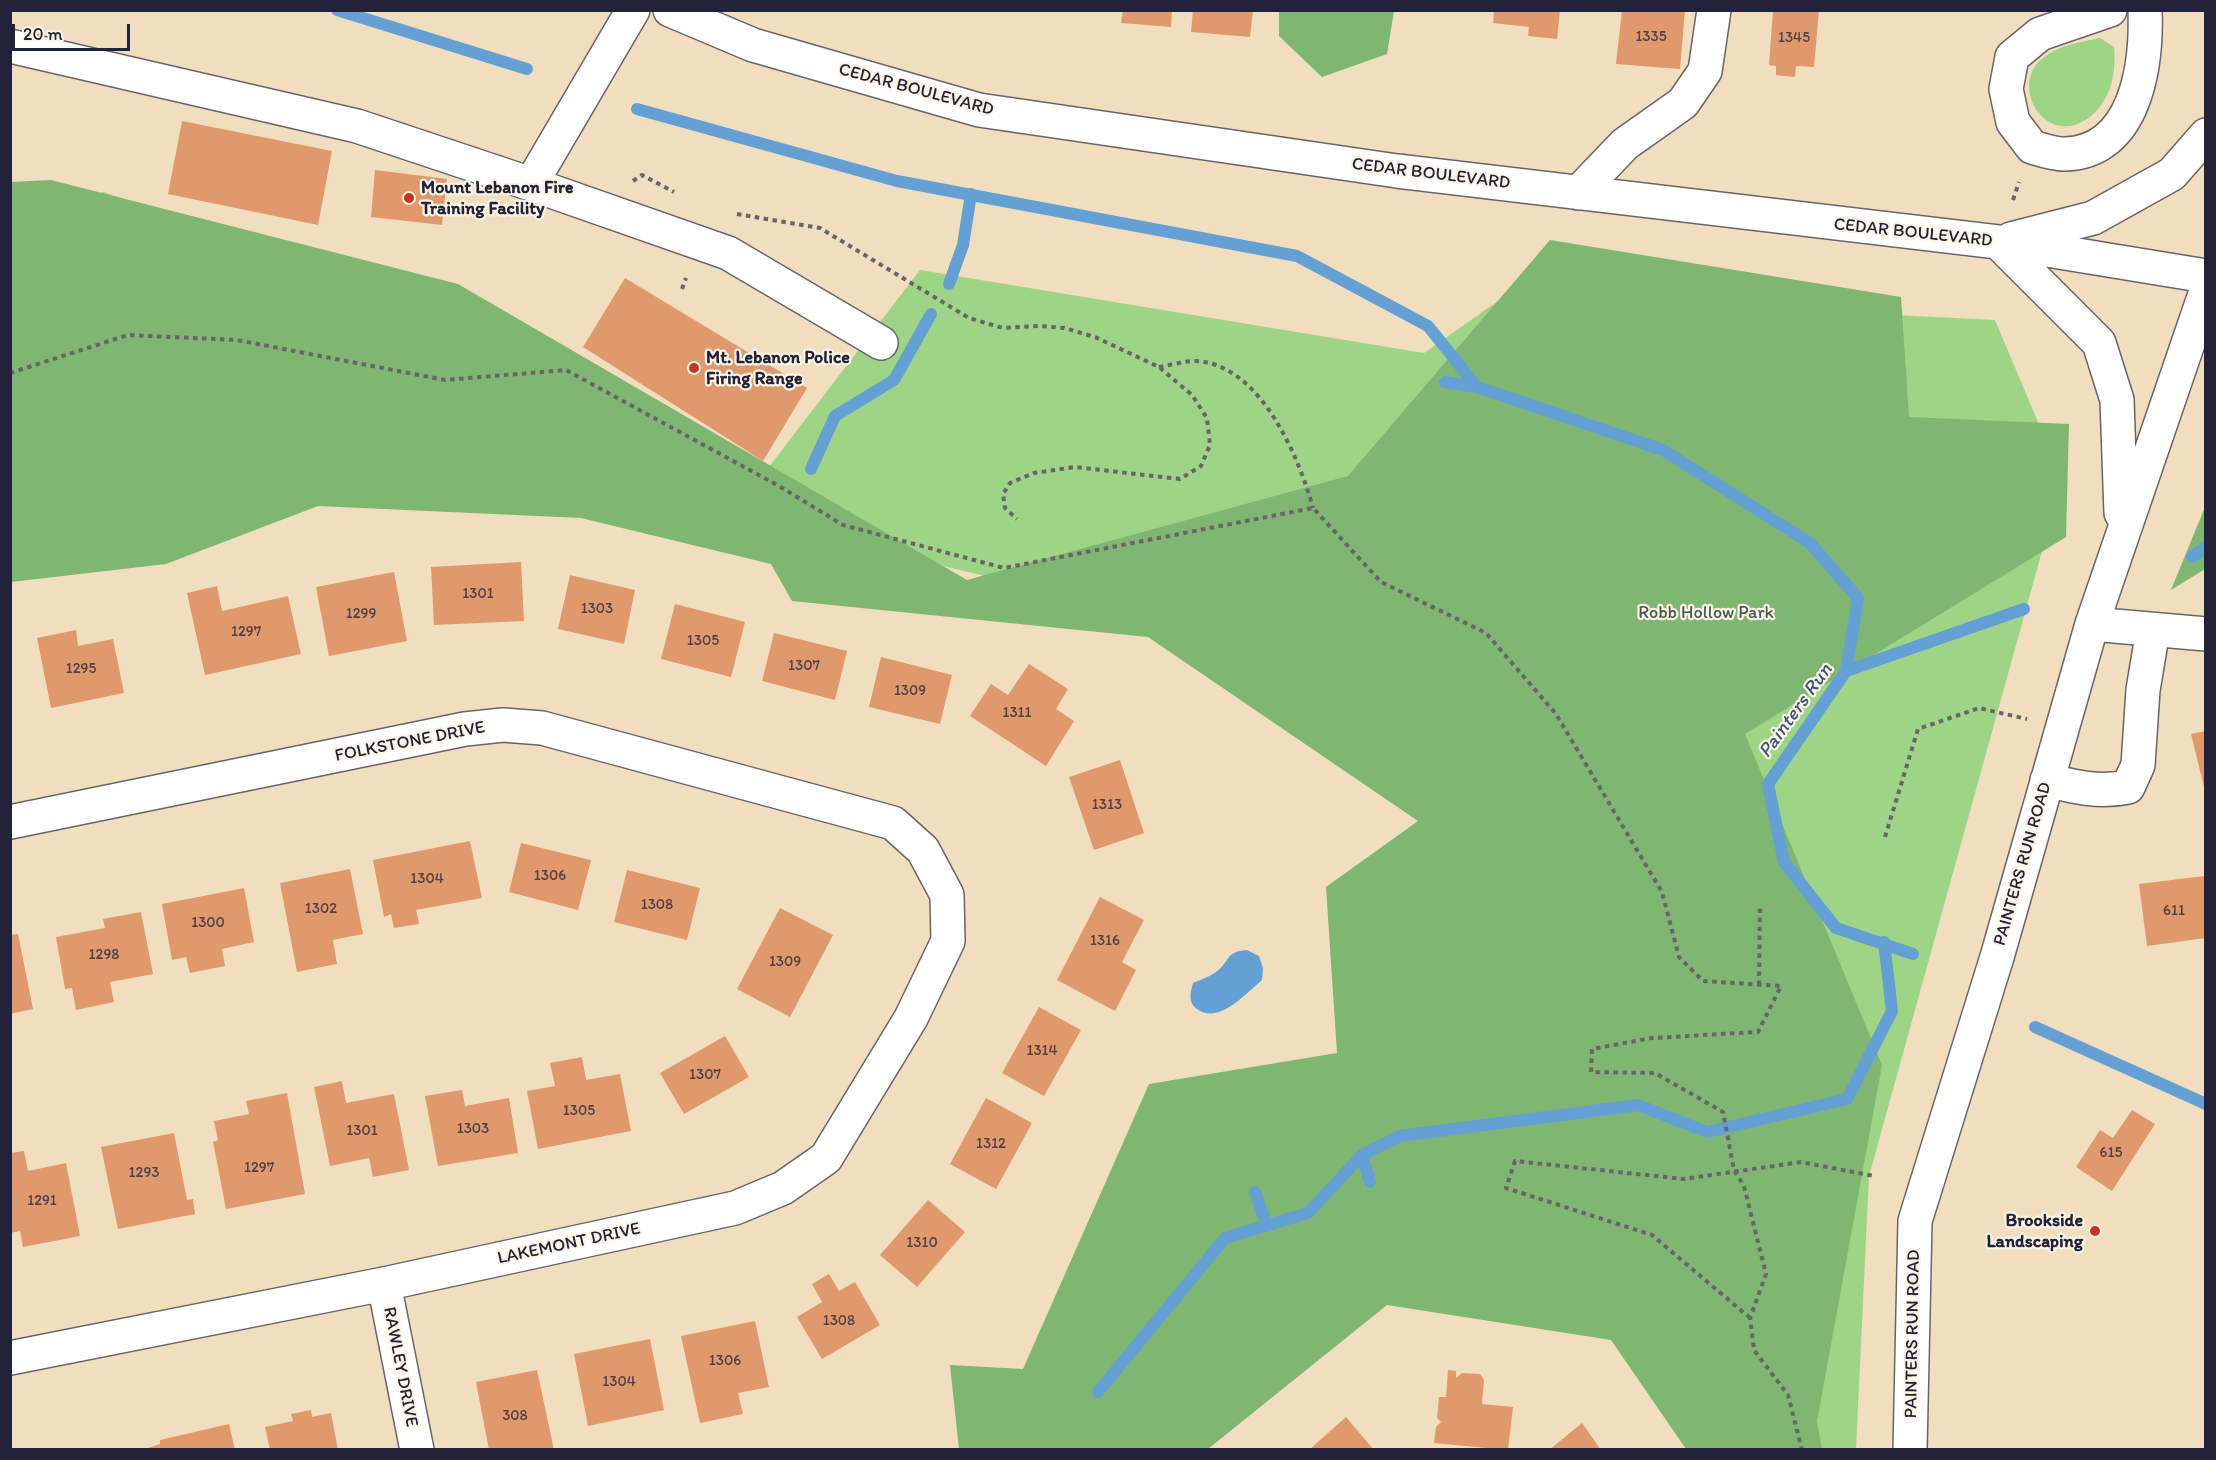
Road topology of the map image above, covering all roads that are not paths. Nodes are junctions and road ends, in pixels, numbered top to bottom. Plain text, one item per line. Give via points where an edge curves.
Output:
1 (633, 10) edge
2 (670, 10) edge
3 (1714, 10) edge
4 (2110, 10) edge
5 (2145, 10) edge
6 (10, 46) edge
7 (2205, 135) edge
8 (531, 184) junction
9 (1578, 193) junction
10 (1998, 242) junction
11 (2205, 276) edge
12 (2205, 291) edge
13 (881, 343) dead end
14 (2122, 530) junction
15 (2092, 624) junction
16 (2153, 630) junction
17 (2205, 634) edge
18 (2047, 780) junction
19 (10, 822) edge
20 (947, 895) joint
21 (384, 1284) junction
22 (10, 1358) edge
23 (417, 1449) edge
24 (1910, 1449) edge

1 - 8 street
2 - 9 street, CEDAR BOULEVARD via 753,45 980,110 1396,171
3 - 9 street via 1705,71 1683,103 1624,144
4 - 5 street via 2040,34 2012,57 2006,89 2013,122 2032,147 2064,154 2094,147 2119,129 2138,90 2146,43
6 - 8 street via 357,126
7 - 10 street via 2172,174 2093,219
8 - 13 street via 728,253
9 - 10 street, CEDAR BOULEVARD
10 - 11 street, CEDAR BOULEVARD
10 - 14 street via 2099,343 2117,400
12 - 14 street, PAINTERS RUN ROAD
14 - 15 street, PAINTERS RUN ROAD
15 - 16 street
15 - 18 street, PAINTERS RUN ROAD
16 - 17 street
16 - 18 street via 2143,690 2138,765 2128,787 2107,791 2081,789
18 - 24 street, PAINTERS RUN ROAD via 1915,1221
19 - 20 street, FOLKSTONE DRIVE via 465,729 503,725 542,728 893,823 923,850
20 - 21 street, LAKEMONT DRIVE via 948,941 936,971 826,1158 783,1188 735,1208
21 - 22 street, LAKEMONT DRIVE
21 - 23 street, RAWLEY DRIVE

